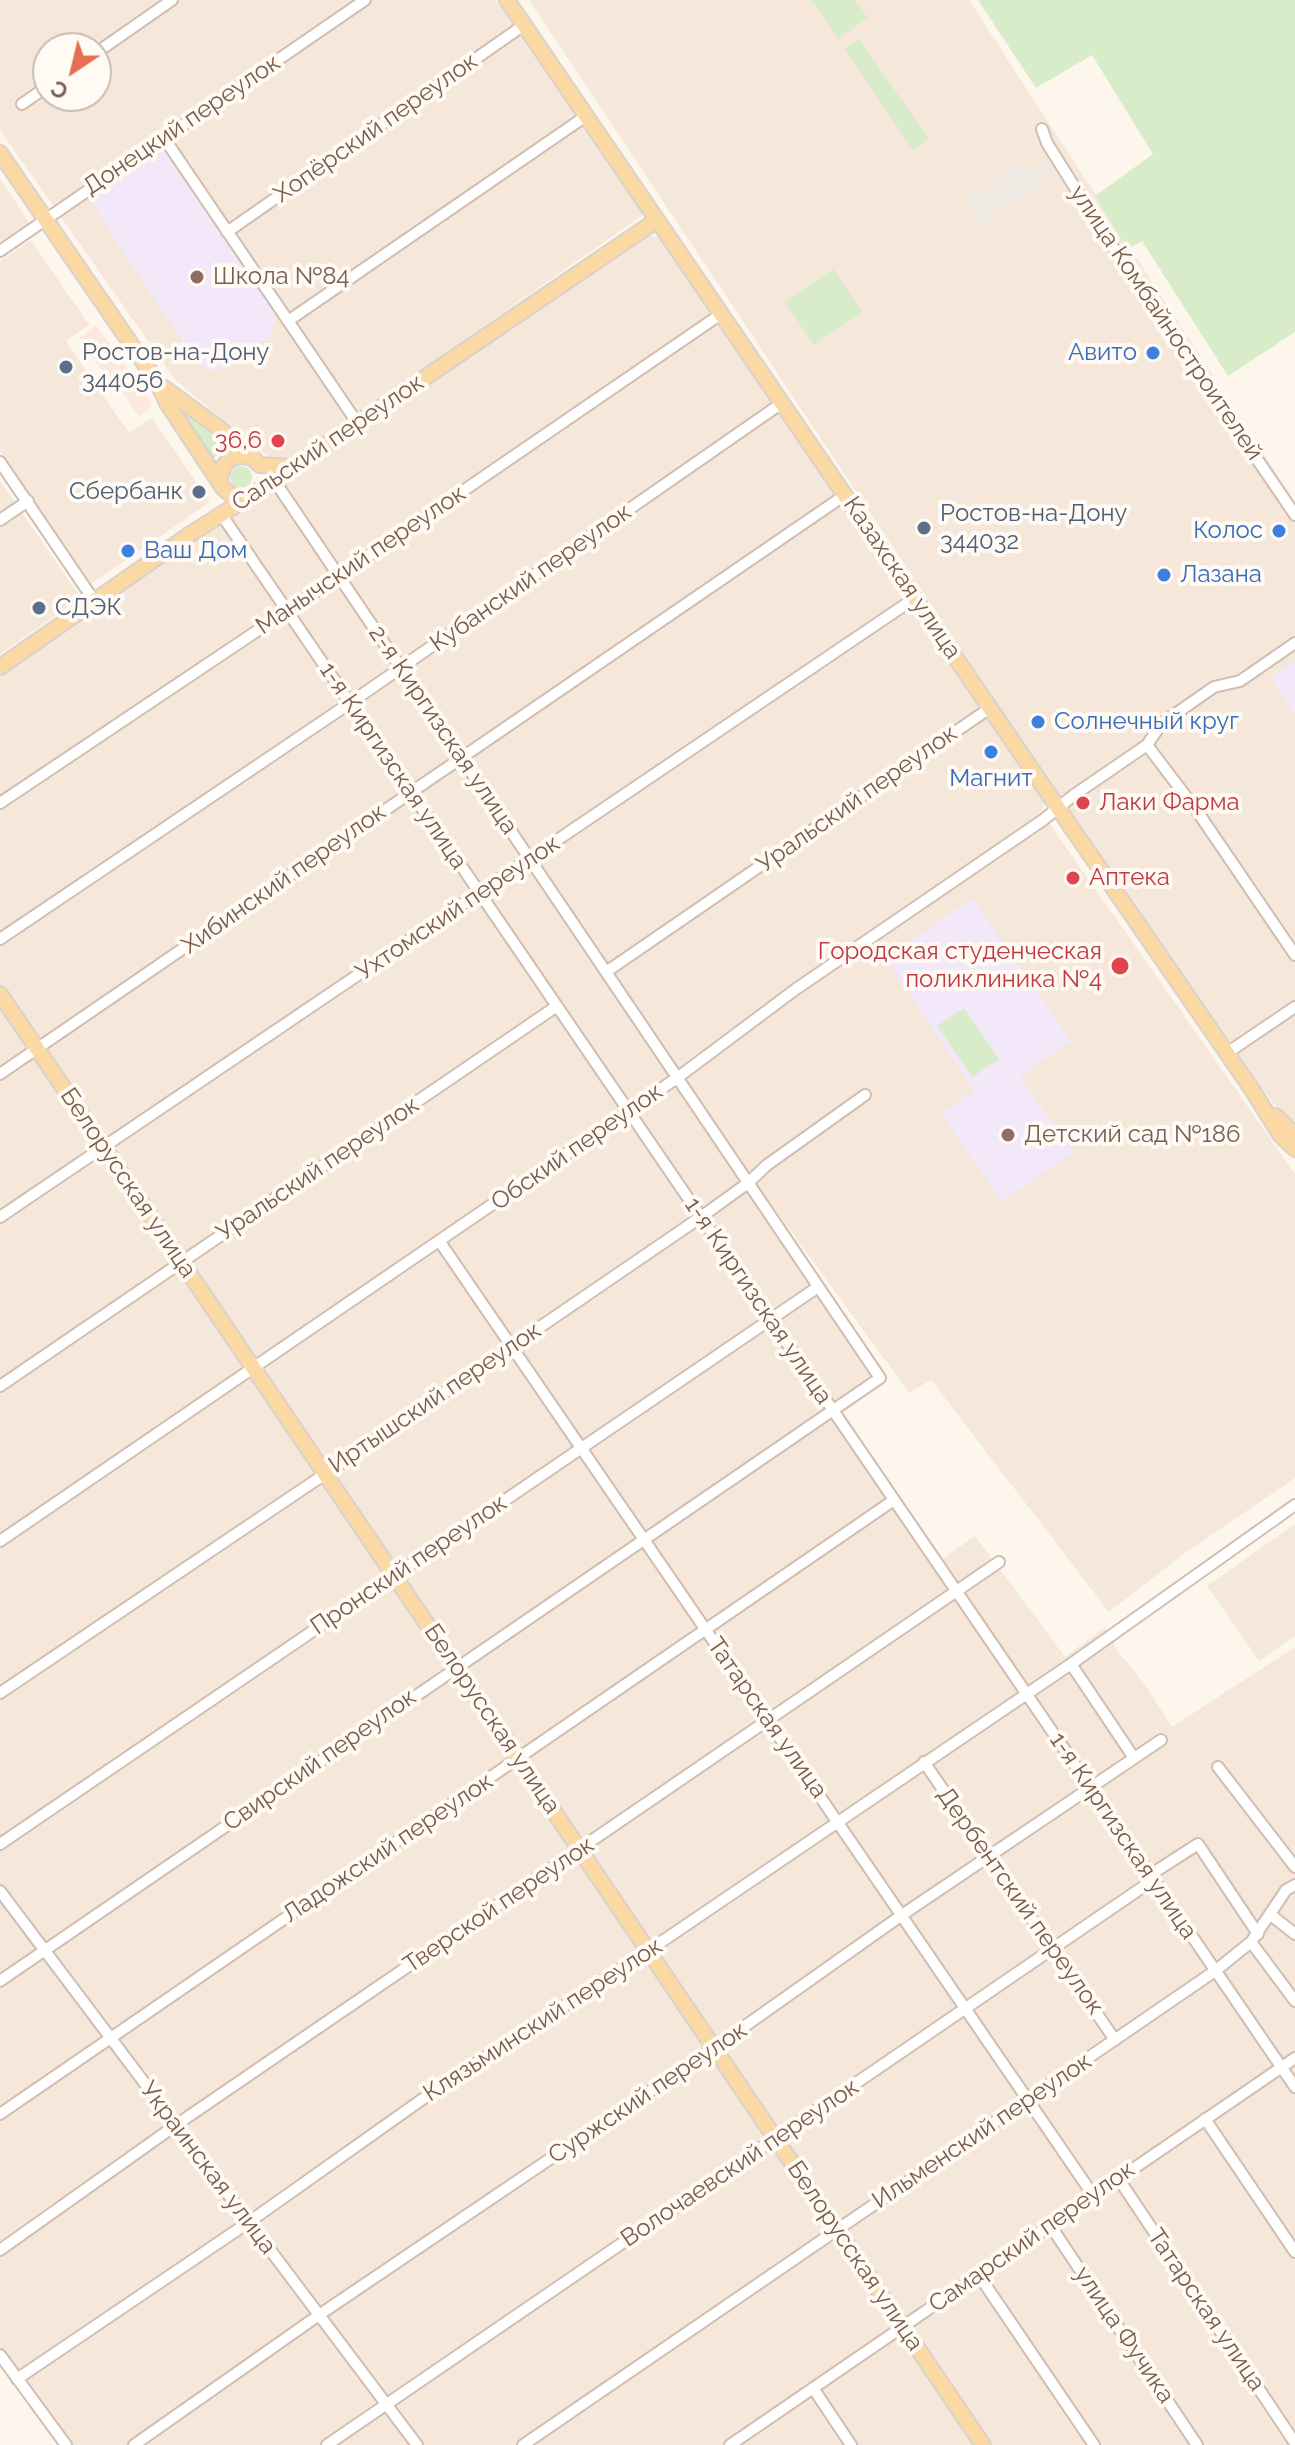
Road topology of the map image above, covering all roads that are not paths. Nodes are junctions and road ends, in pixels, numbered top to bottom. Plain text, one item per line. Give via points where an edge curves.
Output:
1 (172, 0) edge
2 (365, 0) edge
3 (507, 0) edge
4 (524, 25) junction
5 (112, 42) edge
6 (32, 97) edge
7 (22, 104) dead end
8 (586, 116) junction
9 (1042, 129) dead end
10 (164, 138) junction
11 (0, 153) edge
12 (46, 220) junction
13 (657, 220) junction
14 (227, 232) junction
15 (0, 251) edge
16 (721, 314) junction
17 (288, 321) junction
18 (157, 382) junction
19 (782, 403) junction
20 (358, 424) junction
21 (0, 462) edge
22 (257, 462) junction
23 (294, 467) junction
24 (274, 480) junction
25 (221, 485) junction
26 (845, 495) junction
27 (252, 496) junction
28 (28, 501) junction
29 (221, 514) junction
30 (1295, 515) edge
31 (0, 520) edge
32 (205, 524) junction
33 (339, 576) junction
34 (915, 598) junction
35 (95, 602) junction
36 (287, 610) junction
37 (1295, 643) edge
38 (0, 667) edge
39 (401, 668) junction
40 (350, 703) junction
41 (990, 708) junction
42 (1147, 745) junction
43 (462, 757) junction
44 (411, 792) junction
45 (0, 803) edge
46 (1057, 808) junction
47 (530, 859) junction
48 (480, 893) junction
49 (0, 939) edge
50 (1295, 955) edge
51 (606, 972) junction
52 (0, 994) edge
53 (557, 1006) junction
54 (1295, 1007) edge
55 (37, 1049) junction
56 (1227, 1053) junction
57 (0, 1074) edge
58 (677, 1078) junction
59 (865, 1095) dead end
60 (629, 1111) junction
61 (1288, 1136) edge
62 (104, 1147) junction
63 (1295, 1149) edge
64 (1295, 1157) edge
65 (748, 1183) junction
66 (0, 1217) edge
67 (701, 1217) junction
68 (440, 1242) junction
69 (182, 1262) junction
70 (818, 1287) junction
71 (770, 1319) junction
72 (511, 1347) junction
73 (254, 1369) junction
74 (880, 1378) joint
75 (0, 1386) edge
76 (833, 1411) junction
77 (581, 1449) junction
78 (325, 1474) junction
79 (894, 1500) junction
80 (1295, 1505) edge
81 (644, 1540) junction
82 (0, 1541) edge
83 (999, 1562) dead end
84 (394, 1576) junction
85 (957, 1593) junction
86 (706, 1630) junction
87 (1071, 1664) junction
88 (456, 1667) junction
89 (0, 1693) edge
90 (1026, 1693) junction
91 (769, 1721) junction
92 (1161, 1740) dead end
93 (1134, 1758) junction
94 (519, 1759) junction
95 (924, 1762) junction
96 (1218, 1767) dead end
97 (1091, 1789) junction
98 (838, 1821) junction
99 (0, 1844) edge
100 (580, 1850) junction
101 (990, 1857) junction
102 (1295, 1867) edge
103 (1152, 1878) junction
104 (1295, 1885) edge
105 (0, 1891) edge
106 (902, 1915) junction
107 (1271, 1915) junction
108 (1295, 1934) edge
109 (1255, 1938) junction
110 (1053, 1949) junction
111 (45, 1950) junction
112 (648, 1951) junction
113 (1215, 1971) junction
114 (0, 1981) edge
115 (1295, 2001) edge
116 (966, 2009) junction
117 (111, 2038) junction
118 (1115, 2040) junction
119 (714, 2048) junction
120 (1295, 2058) edge
121 (1281, 2068) junction
122 (1295, 2087) edge
123 (1028, 2101) junction
124 (0, 2114) edge
125 (1205, 2119) junction
126 (176, 2125) junction
127 (775, 2139) junction
128 (1118, 2178) junction
129 (1093, 2195) junction
130 (249, 2222) junction
131 (1050, 2225) junction
132 (837, 2230) junction
133 (0, 2250) edge
134 (1295, 2252) edge
135 (978, 2274) junction
136 (319, 2315) junction
137 (903, 2327) junction
138 (0, 2355) edge
139 (17, 2379) junction
140 (813, 2388) junction
141 (387, 2405) junction
142 (742, 2442) edge
143 (1295, 2443) edge
144 (66, 2445) edge
145 (134, 2445) edge
146 (327, 2445) edge
147 (417, 2445) edge
148 (523, 2445) edge
149 (730, 2445) edge
150 (851, 2445) edge
151 (983, 2445) edge
152 (1094, 2445) edge
153 (1197, 2445) edge

1 - 5 street
2 - 10 street, Донецкий переулок
3 - 4 main road, Казахская улица
4 - 8 main road, Казахская улица
4 - 14 street, Хопёрский переулок
6 - 7 street
8 - 13 main road, Казахская улица
8 - 17 street
9 - 30 street, улица Комбайностроителей via 1104,234
10 - 12 street, Донецкий переулок
10 - 14 street
11 - 12 main road
12 - 15 street, Донецкий переулок
12 - 18 main road
13 - 16 main road, Казахская улица
13 - 20 main road, Сальский переулок
14 - 17 street
16 - 19 main road, Казахская улица
16 - 33 street, Манычский переулок
17 - 20 street
18 - 22 main road
18 - 25 main road
19 - 26 main road, Казахская улица
19 - 39 street, Кубанский переулок
20 - 23 main road, Сальский переулок
21 - 28 street
22 - 23 main road
22 - 25 main road via 238,455 228,460 221,469
22 - 27 main road via 263,479
23 - 24 main road, Сальский переулок
24 - 27 main road, Сальский переулок
24 - 33 street, 2-я Киргизская улица
25 - 27 main road via 234,497
25 - 32 main road via 219,501
26 - 34 main road, Казахская улица
26 - 43 street, Хибинский переулок
27 - 29 main road, Сальский переулок
28 - 31 street
28 - 35 street
29 - 32 main road, Сальский переулок
29 - 36 street, 1-я Киргизская улица
32 - 35 main road, Сальский переулок
33 - 36 street, Манычский переулок
33 - 39 street, 2-я Киргизская улица
34 - 41 main road, Казахская улица
34 - 47 street, Ухтомский переулок
35 - 38 main road, Сальский переулок
36 - 40 street, 1-я Киргизская улица
36 - 45 street, Манычский переулок
37 - 42 street, Обский переулок via 1240,681 1214,687 1161,724
39 - 40 street, Кубанский переулок
39 - 43 street, 2-я Киргизская улица
40 - 44 street, 1-я Киргизская улица
40 - 49 street, Кубанский переулок
41 - 46 main road, Казахская улица
41 - 51 street, Уральский переулок
42 - 46 street, Обский переулок
42 - 50 street
43 - 44 street, Хибинский переулок
43 - 47 street, 2-я Киргизская улица
44 - 48 street, 1-я Киргизская улица
44 - 55 street, Хибинский переулок
46 - 56 main road, Казахская улица
46 - 58 street, Обский переулок
47 - 48 street, Ухтомский переулок
47 - 51 street, 2-я Киргизская улица
48 - 53 street, 1-я Киргизская улица
48 - 62 street, Ухтомский переулок
51 - 58 street, 2-я Киргизская улица
52 - 55 main road, Белорусская улица
53 - 60 street, 1-я Киргизская улица
53 - 69 street, Уральский переулок
54 - 56 street
55 - 57 street, Хибинский переулок
55 - 62 main road, Белорусская улица
56 - 61 main road, Казахская улица
58 - 60 street, Обский переулок
58 - 65 street, 2-я Киргизская улица
59 - 65 street, Иртышский переулок
60 - 67 street, 1-я Киргизская улица
60 - 68 street, Обский переулок
61 - 63 main road, Казахская улица
61 - 64 street
62 - 66 street, Ухтомский переулок
62 - 69 main road, Белорусская улица
65 - 67 street, Иртышский переулок
65 - 70 street, 2-я Киргизская улица
67 - 71 street, 1-я Киргизская улица
67 - 72 street, Иртышский переулок
68 - 72 street, Татарская улица
68 - 73 street, Обский переулок
69 - 73 main road, Белорусская улица
69 - 75 street, Уральский переулок
70 - 71 street, Пронский переулок
70 - 74 street, 2-я Киргизская улица
71 - 76 street, 1-я Киргизская улица
71 - 77 street, Пронский переулок
72 - 77 street, Татарская улица
72 - 78 street, Иртышский переулок
73 - 78 main road, Белорусская улица
73 - 82 street, Обский переулок
74 - 76 street, Свирский переулок
76 - 79 street, 1-я Киргизская улица
76 - 81 street, Свирский переулок
77 - 81 street, Татарская улица
77 - 84 street, Пронский переулок
78 - 84 main road, Белорусская улица
78 - 89 street, Иртышский переулок
79 - 85 street, 1-я Киргизская улица
79 - 86 street, Ладожский переулок
80 - 87 street, Клязьминский переулок
81 - 86 street, Татарская улица
81 - 88 street, Свирский переулок
83 - 85 street, Тверской переулок
84 - 88 main road, Белорусская улица
84 - 99 street, Пронский переулок
85 - 90 street, 1-я Киргизская улица
85 - 91 street, Тверской переулок
86 - 91 street, Татарская улица
86 - 94 street, Ладожский переулок
87 - 90 street, Клязьминский переулок
87 - 93 street
88 - 94 main road, Белорусская улица
88 - 111 street, Свирский переулок
90 - 95 street, Клязьминский переулок
90 - 97 street, 1-я Киргизская улица
91 - 98 street, Татарская улица
91 - 100 street, Тверской переулок
92 - 93 street, Суржский переулок
93 - 97 street, Суржский переулок
94 - 100 main road, Белорусская улица
94 - 117 street, Ладожский переулок
95 - 98 street, Клязьминский переулок
95 - 101 street, Дербентский переулок
96 - 102 street
97 - 101 street, Суржский переулок
97 - 103 street, 1-я Киргизская улица
98 - 106 street, Татарская улица
98 - 112 street, Клязьминский переулок
100 - 112 main road, Белорусская улица
100 - 126 street, Тверской переулок
101 - 106 street, Суржский переулок
101 - 110 street, Дербентский переулок
103 - 109 street, Волочаевский переулок via 1198,1844
103 - 110 street, Волочаевский переулок
103 - 113 street, 1-я Киргизская улица
104 - 107 street, Ильменский переулок
105 - 111 street, Украинская улица
106 - 116 street, Татарская улица
106 - 119 street, Суржский переулок
107 - 108 street
107 - 109 street, Ильменский переулок
109 - 113 street, Ильменский переулок
109 - 115 street
110 - 116 street, Волочаевский переулок
110 - 118 street, Дербентский переулок
111 - 114 street, Свирский переулок
111 - 117 street, Украинская улица
112 - 119 main road, Белорусская улица
112 - 130 street, Клязьминский переулок via 441,2086
113 - 118 street, Ильменский переулок
113 - 121 street, 1-я Киргизская улица
116 - 123 street, Татарская улица
116 - 127 street, Волочаевский переулок
117 - 124 street, Ладожский переулок
117 - 126 street, Украинская улица
118 - 123 street, Ильменский переулок
119 - 127 main road, Белорусская улица
119 - 136 street, Суржский переулок
120 - 121 street, Самарский переулок
121 - 122 street, 1-я Киргизская улица
121 - 125 street, Самарский переулок
123 - 129 street, Татарская улица
123 - 132 street, Ильменский переулок
125 - 128 street, Самарский переулок
125 - 134 street
126 - 130 street, Украинская улица
126 - 133 street, Тверской переулок
127 - 132 main road, Белорусская улица
127 - 141 street, Волочаевский переулок
128 - 129 street, Самарский переулок
128 - 143 street, Татарская улица
129 - 131 street, Самарский переулок
130 - 136 street, Украинская улица
130 - 139 street, Клязьминский переулок
131 - 135 street, Самарский переулок
131 - 153 street, улица Фучика
132 - 137 main road, Белорусская улица
132 - 148 street, Ильменский переулок
135 - 137 street, Самарский переулок
135 - 152 street
136 - 141 street, Украинская улица
136 - 145 street, Суржский переулок
137 - 140 street, Самарский переулок
137 - 151 main road, Белорусская улица
138 - 139 street
139 - 144 street
140 - 142 street, Самарский переулок
140 - 150 street
141 - 146 street, Волочаевский переулок
141 - 147 street, Украинская улица
142 - 149 street, Самарский переулок

